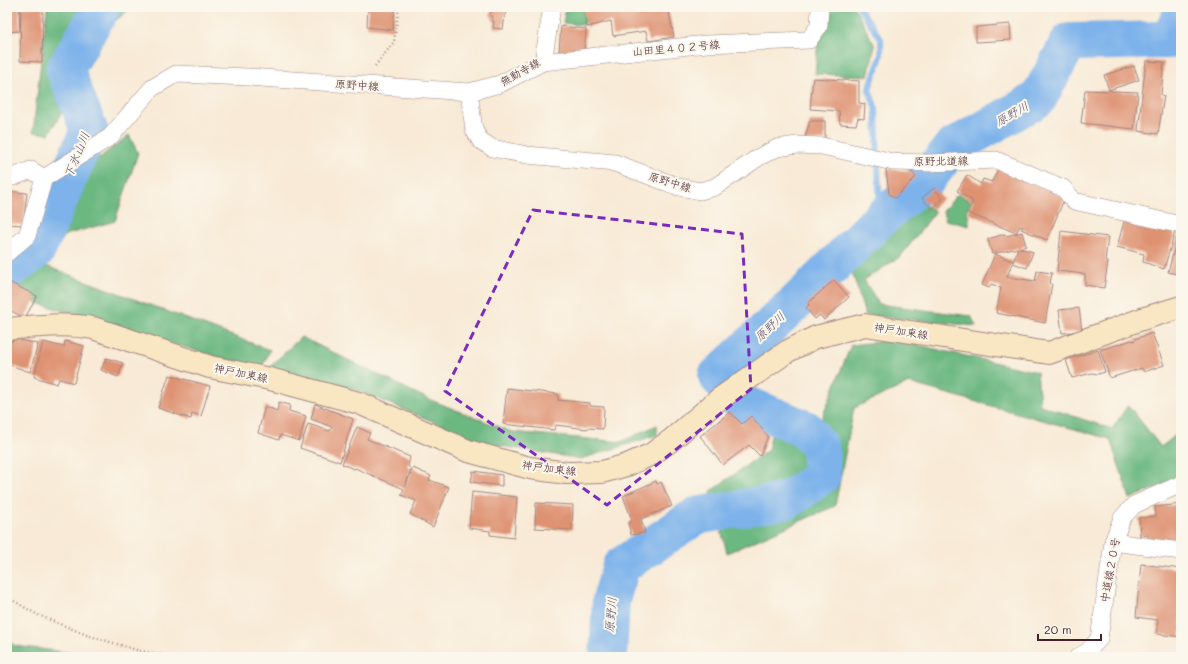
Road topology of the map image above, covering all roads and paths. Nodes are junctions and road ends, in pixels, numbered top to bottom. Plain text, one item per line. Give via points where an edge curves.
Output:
1 (399, 7) edge
2 (552, 7) edge
3 (820, 7) edge
4 (543, 62) junction
5 (371, 86) junction
6 (469, 92) junction
7 (7, 177) edge
8 (44, 178) junction
9 (700, 191) joint
10 (1181, 225) edge
11 (7, 253) edge
12 (1181, 308) edge
13 (7, 328) edge
14 (1181, 484) edge
15 (1113, 542) junction
16 (1181, 551) edge
17 (7, 598) edge
18 (178, 657) edge
19 (1078, 657) edge

1 - 5 path via 394,42 375,66
2 - 4 street, 無動寺線
3 - 4 street, 山田里４０２号線 via 819,26 809,40 707,44
4 - 6 street, 無動寺線 via 500,84
5 - 6 street, 原野中線
5 - 8 street, 原野中線 via 176,74 152,88 110,137
6 - 9 street, 原野中線 via 474,130 480,140 492,148 527,155 615,163 679,187
7 - 8 street via 30,170
8 - 11 street via 27,236
9 - 10 street, 原野北道線 via 715,187 777,148 798,145 822,146 893,162 996,160 1063,188 1074,201
12 - 13 street, 神戸加東線 via 1142,319 1049,353 865,325 816,337 788,351 718,400 652,454 602,472 567,473 530,468 468,451 359,403 210,367 93,328 50,324
14 - 15 street, 中道線２０号 via 1134,505 1122,518
15 - 16 street
15 - 19 street, 中道線２０号 via 1098,639 1087,652
17 - 18 path via 38,615 87,635 140,651

